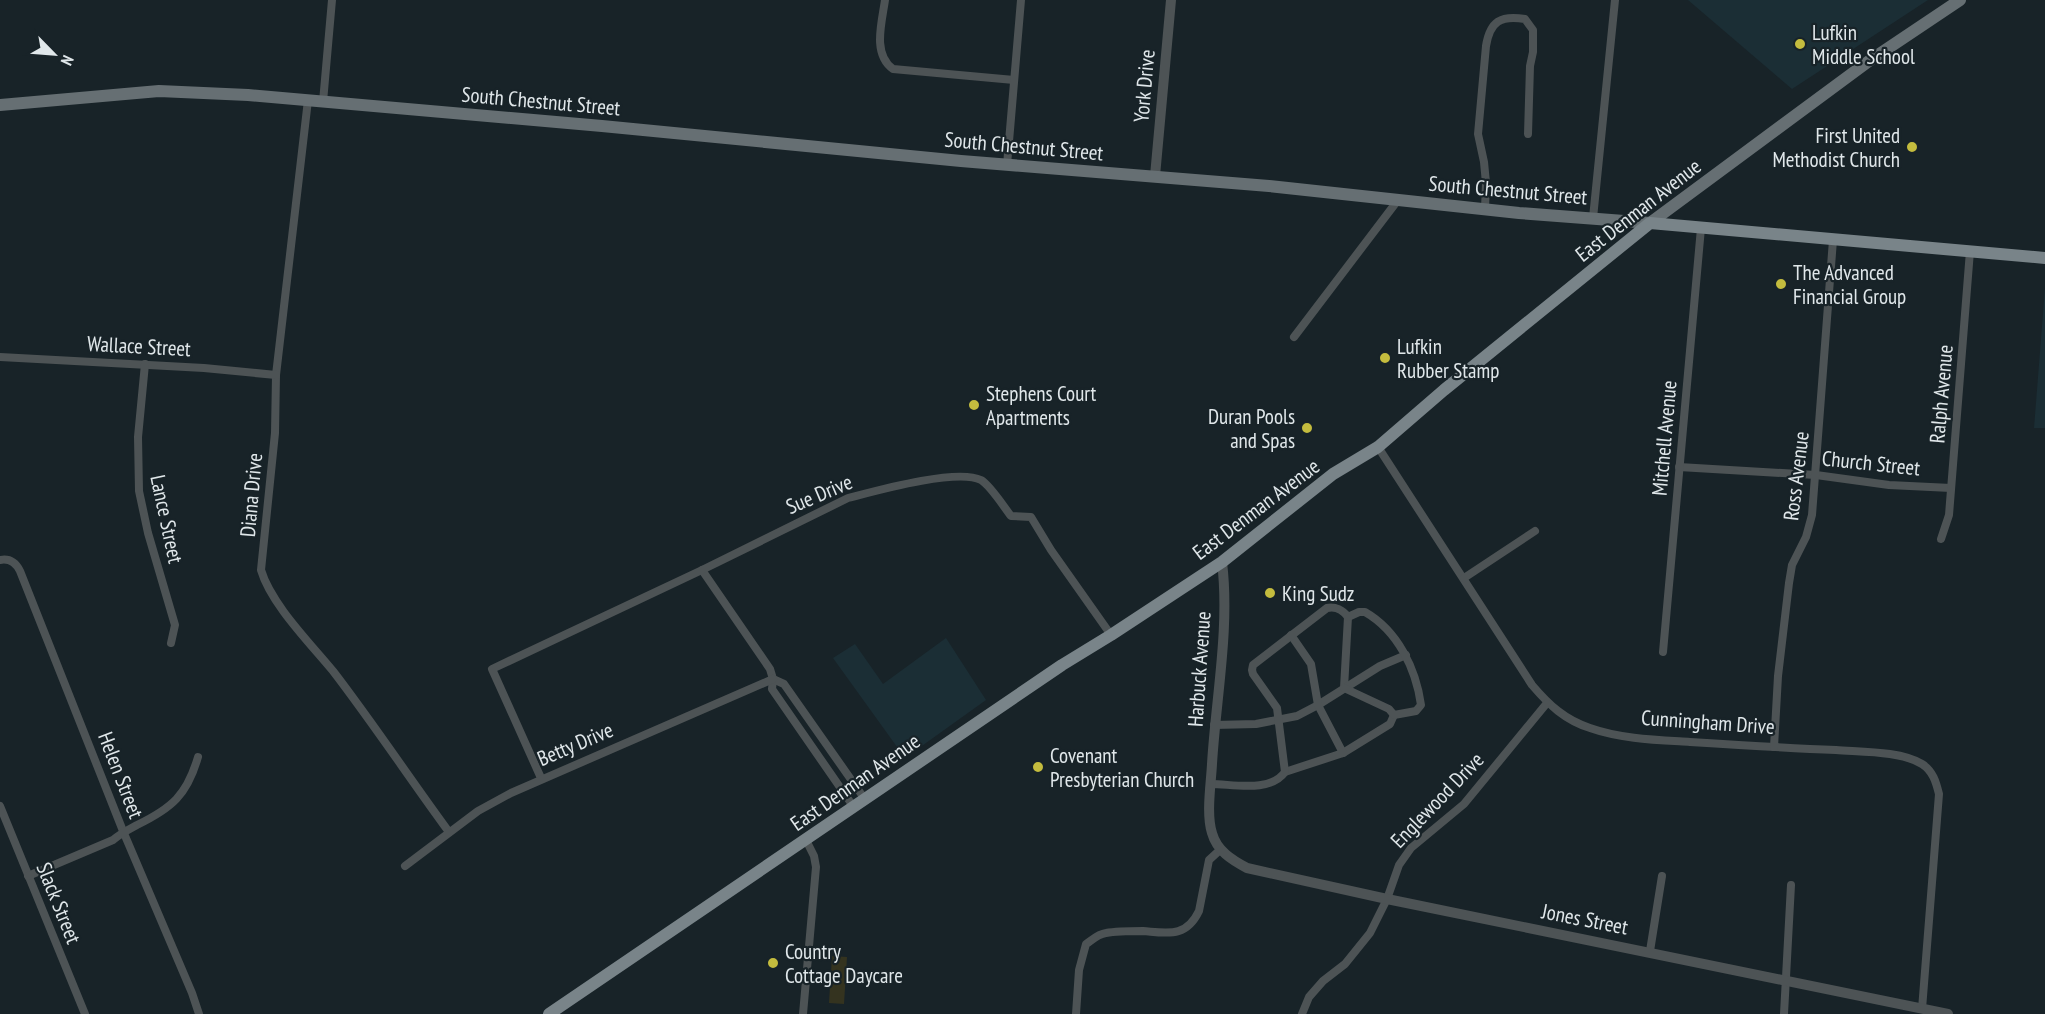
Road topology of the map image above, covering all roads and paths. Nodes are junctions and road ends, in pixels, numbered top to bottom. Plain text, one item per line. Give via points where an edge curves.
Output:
1 (332, 0) edge
2 (885, 0) edge
3 (1021, 0) edge
4 (1171, 0) edge
5 (1615, 0) edge
6 (1960, 0) edge
7 (1014, 80) junction
8 (308, 100) junction
9 (322, 102) junction
10 (0, 105) edge
11 (1528, 134) dead end
12 (1007, 165) junction
13 (1155, 176) junction
14 (1398, 200) junction
15 (1485, 209) junction
16 (1593, 218) junction
17 (1650, 223) junction
18 (1701, 228) junction
19 (1833, 240) junction
20 (1970, 251) junction
21 (2045, 258) edge
22 (1294, 337) dead end
23 (0, 357) edge
24 (145, 364) junction
25 (276, 375) junction
26 (1378, 447) junction
27 (1679, 466) junction
28 (1816, 475) junction
29 (1951, 488) junction
30 (1535, 531) dead end
31 (1941, 539) dead end
32 (0, 560) edge
33 (1222, 562) junction
34 (702, 570) junction
35 (1464, 578) junction
36 (1348, 617) junction
37 (1111, 635) junction
38 (1291, 635) junction
39 (171, 643) dead end
40 (1663, 652) dead end
41 (1406, 655) junction
42 (773, 679) junction
43 (1344, 688) junction
44 (1547, 703) junction
45 (1318, 705) junction
46 (1394, 715) junction
47 (1279, 721) junction
48 (1214, 725) junction
49 (1774, 747) junction
50 (1343, 753) junction
51 (198, 757) dead end
52 (1285, 772) junction
53 (541, 778) junction
54 (1211, 784) junction
55 (864, 798) junction
56 (0, 806) edge
57 (853, 806) junction
58 (123, 831) junction
59 (449, 832) junction
60 (806, 840) junction
61 (1221, 849) junction
62 (405, 866) dead end
63 (28, 876) junction
64 (1662, 876) dead end
65 (1791, 885) dead end
66 (1387, 899) junction
67 (1650, 951) junction
68 (1785, 981) junction
69 (1922, 1011) edge
70 (85, 1014) edge
71 (199, 1014) edge
72 (549, 1014) edge
73 (803, 1014) edge
74 (1076, 1014) edge
75 (1302, 1014) edge
76 (1784, 1014) edge
77 (1948, 1014) edge

1 - 9 street
2 - 7 street via 880,50 893,69
3 - 7 street
4 - 13 street, York Drive
5 - 16 street
6 - 17 main road, East Denman Avenue via 1869,60
7 - 12 street
8 - 9 main road, South Chestnut Street
8 - 10 main road, South Chestnut Street via 159,91
8 - 25 street, Diana Drive
9 - 12 main road, South Chestnut Street
11 - 15 street via 1533,30 1525,19 1509,16 1496,22 1488,33 1486,46 1478,134 1486,183
12 - 13 main road, South Chestnut Street
13 - 14 main road, South Chestnut Street
14 - 15 main road, South Chestnut Street
14 - 22 street
15 - 16 main road, South Chestnut Street
16 - 17 main road, South Chestnut Street
17 - 18 main road, South Chestnut Street
17 - 26 main road, East Denman Avenue
18 - 19 main road, South Chestnut Street
18 - 27 street, Mitchell Avenue
19 - 20 main road, South Chestnut Street
19 - 28 street, Ross Avenue
20 - 21 main road, South Chestnut Street
20 - 29 street, Ralph Avenue
23 - 24 street, Wallace Street
24 - 25 street, Wallace Street
24 - 39 street, Lance Street via 138,437 139,491 175,625
25 - 59 street, Diana Drive via 275,433 261,570 264,583
26 - 33 main road, East Denman Avenue via 1333,474
26 - 35 street, Cunningham Drive
27 - 28 street, Church Street
27 - 40 street, Mitchell Avenue
28 - 29 street, Church Street
28 - 49 street, Ross Avenue via 1812,515 1789,583
29 - 31 street, Ralph Avenue via 1949,515
30 - 35 street
32 - 58 street, Helen Street via 11,561 20,571
33 - 37 main road, East Denman Avenue
33 - 48 street, Harbuck Avenue via 1225,586
34 - 37 street, Sue Drive via 848,498 936,479 972,477 983,481 1011,516 1031,517
34 - 42 street
34 - 53 street, Sue Drive via 492,669
35 - 44 street, Cunningham Drive
36 - 38 street via 1337,609 1327,608
36 - 41 street via 1359,612 1370,615
36 - 43 street
37 - 55 main road, East Denman Avenue
38 - 45 street via 1311,664
38 - 47 street via 1259,659 1252,670 1277,708
41 - 43 street
41 - 46 street via 1421,705 1416,711
42 - 53 street, Betty Drive
42 - 55 street via 784,684
42 - 57 street via 772,689
43 - 45 street
43 - 46 street
44 - 49 street, Cunningham Drive via 1574,722 1608,733
44 - 66 street, Englewood Drive via 1464,804 1412,848 1400,865
45 - 47 street
45 - 50 street
46 - 50 street via 1390,724
47 - 48 street
47 - 52 street
48 - 54 street, Harbuck Avenue
49 - 69 street, Cunningham Drive via 1904,757 1931,770 1938,794
50 - 52 street
51 - 58 street via 186,789 172,804
52 - 54 street via 1281,778 1258,786
53 - 59 street, Betty Drive via 478,811
54 - 61 street, Harbuck Avenue via 1211,831
55 - 57 main road, East Denman Avenue
56 - 63 street, Slack Street
57 - 60 main road, East Denman Avenue
58 - 63 street via 113,840
58 - 71 street, Helen Street
59 - 62 street, Betty Drive
60 - 72 main road, East Denman Avenue
60 - 73 street via 816,867
61 - 66 street, Jones Street via 1247,868
61 - 74 street via 1209,860 1199,911 1184,929 1175,933 1104,933 1086,944 1079,970
63 - 70 street, Slack Street
64 - 67 street
65 - 68 street
66 - 67 street, Jones Street
66 - 75 street, Englewood Drive via 1370,933 1345,964 1309,997
67 - 68 street, Jones Street
68 - 69 street, Jones Street
68 - 76 street
69 - 77 street, Jones Street

